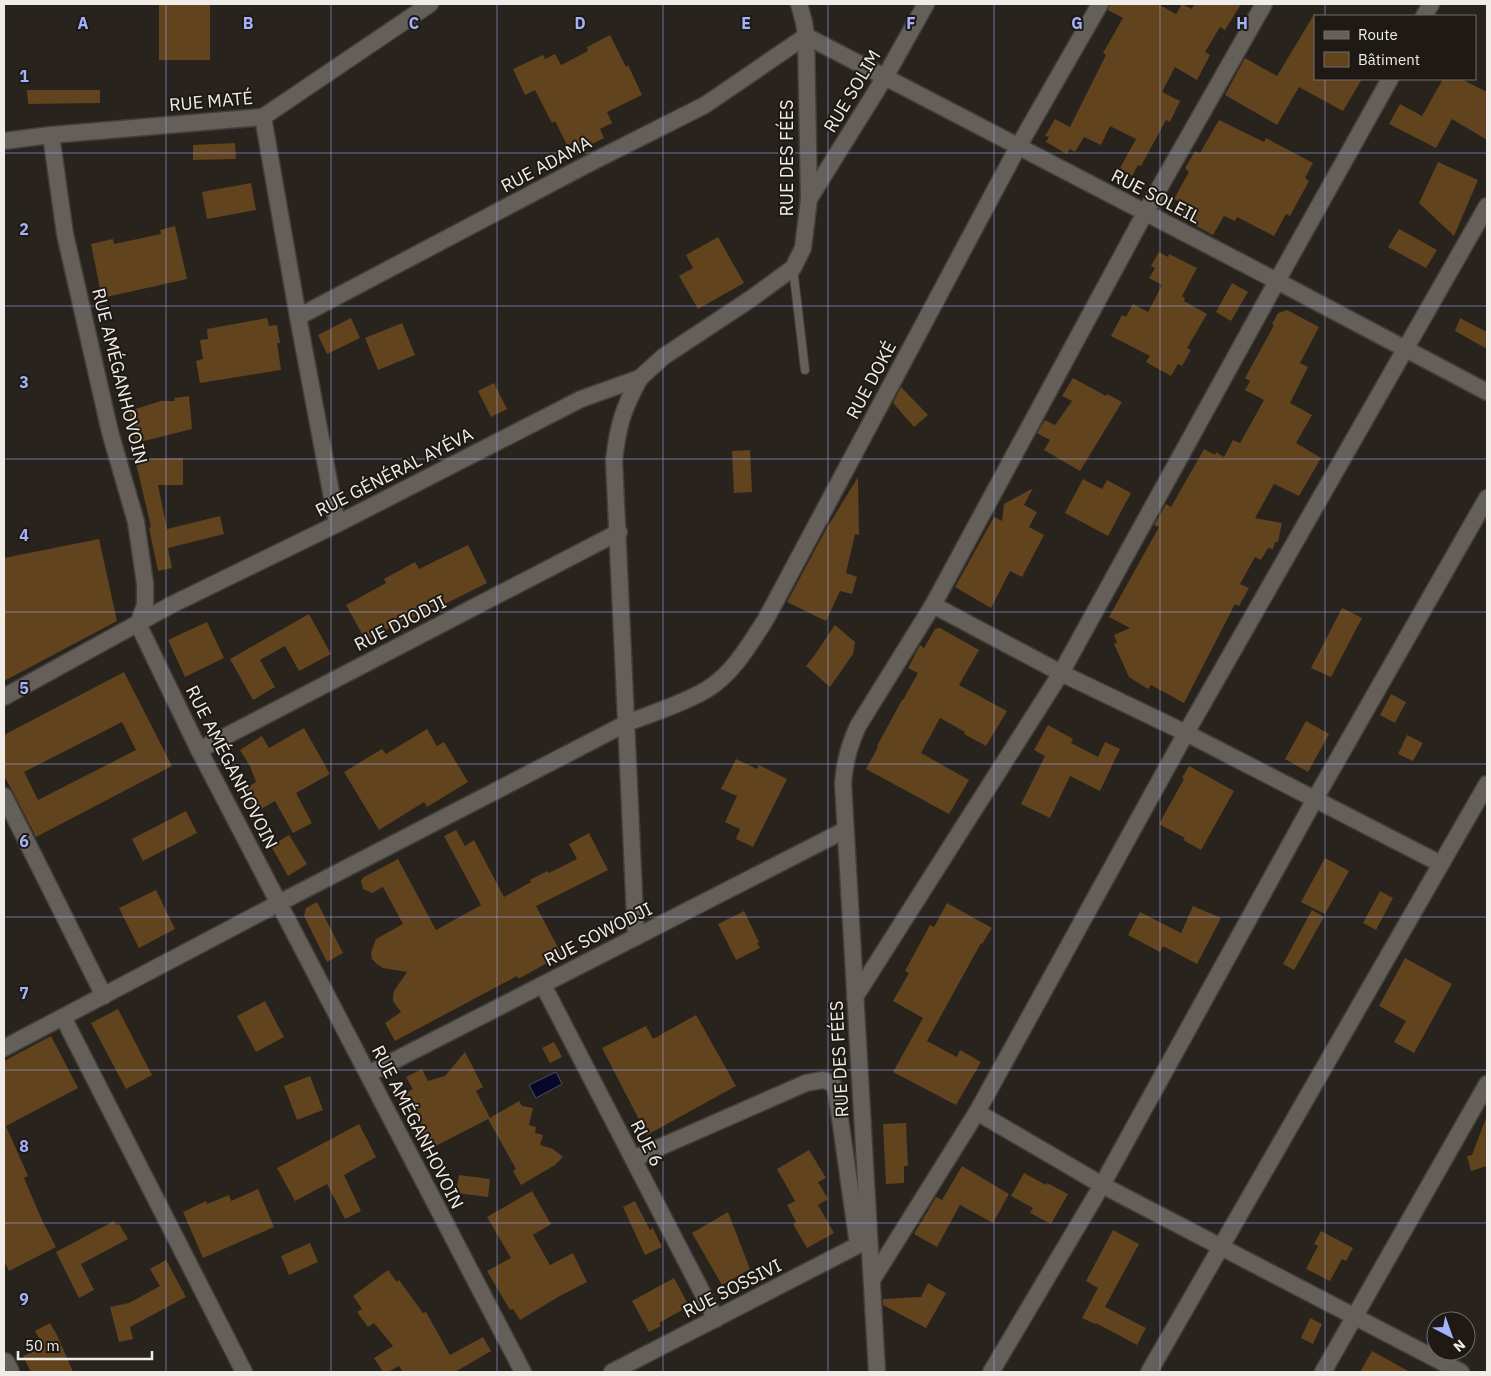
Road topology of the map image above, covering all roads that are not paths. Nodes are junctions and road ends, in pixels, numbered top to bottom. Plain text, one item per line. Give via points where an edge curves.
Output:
1 (430, 4) edge
2 (799, 4) edge
3 (926, 4) edge
4 (1100, 4) edge
5 (1264, 4) edge
6 (1431, 4) edge
7 (1425, 15) edge
8 (806, 36) junction
9 (884, 77) junction
10 (1389, 80) edge
11 (262, 117) junction
12 (51, 135) junction
13 (4, 141) edge
14 (1018, 147) junction
15 (809, 199) junction
16 (1487, 206) edge
17 (1144, 213) junction
18 (793, 268) junction
19 (1277, 281) junction
20 (298, 318) junction
21 (1405, 350) junction
22 (805, 370) dead end
23 (640, 378) junction
24 (1487, 392) edge
25 (1487, 498) edge
26 (337, 524) junction
27 (619, 532) junction
28 (933, 605) junction
29 (138, 624) junction
30 (1061, 673) junction
31 (4, 697) edge
32 (627, 723) junction
33 (1186, 733) junction
34 (199, 750) junction
35 (1487, 784) edge
36 (4, 796) edge
37 (1315, 799) junction
38 (845, 830) junction
39 (1441, 864) junction
40 (279, 903) junction
41 (636, 937) junction
42 (543, 985) junction
43 (104, 996) junction
44 (855, 997) junction
45 (64, 1016) junction
46 (4, 1048) edge
47 (368, 1074) junction
48 (1487, 1084) edge
49 (977, 1112) junction
50 (633, 1159) junction
51 (1102, 1185) junction
52 (864, 1242) junction
53 (1221, 1248) junction
54 (872, 1280) junction
55 (1355, 1317) junction
56 (716, 1319) junction
57 (4, 1364) edge
58 (8, 1372) edge
59 (244, 1372) edge
60 (523, 1372) edge
61 (612, 1372) edge
62 (877, 1372) edge
63 (991, 1372) edge
64 (1149, 1372) edge
65 (1323, 1372) edge
66 (1461, 1372) edge

1 - 11 street, RUE MATÉ
2 - 8 street, RUE DES FÉES
3 - 9 street, RUE SOLIM
4 - 14 street, RUE DOKÉ
5 - 17 street, RUE DES FÉES
6 - 7 street
8 - 9 street, RUE SOLEIL
8 - 15 street, RUE DES FÉES
8 - 20 street, RUE ADAMA via 705,105
9 - 14 street, RUE SOLEIL
9 - 15 street, RUE SOLIM
10 - 19 street
11 - 12 street, RUE MATÉ
11 - 20 street
12 - 13 street, RUE MATÉ
12 - 29 street, RUE AMÉGANHOVOIN via 65,234 110,432 136,522 145,583 145,605
14 - 17 street, RUE SOLEIL
14 - 32 street, RUE DOKÉ via 748,649 707,690
15 - 18 street, RUE DES FÉES via 803,248
16 - 21 street
17 - 19 street, RUE SOLEIL
17 - 28 street, RUE DES FÉES
18 - 22 lane
18 - 23 street, RUE GÉNÉRAL AYÉVA via 663,357
19 - 21 street, RUE SOLEIL
19 - 30 street
20 - 26 street
21 - 24 street, RUE SOLEIL
21 - 33 street
23 - 26 street, RUE GÉNÉRAL AYÉVA via 581,399
23 - 27 street via 622,415 617,437 614,460
25 - 37 street
26 - 29 street, RUE GÉNÉRAL AYÉVA
27 - 32 street
27 - 34 street, RUE DJODJI
28 - 30 street
28 - 38 street, RUE DES FÉES via 850,744 843,783
29 - 31 street, RUE GÉNÉRAL AYÉVA
29 - 34 street, RUE AMÉGANHOVOIN
30 - 33 street
30 - 44 street
32 - 40 street, RUE DOKÉ
32 - 41 street
33 - 37 street
33 - 49 street
34 - 40 street, RUE AMÉGANHOVOIN
35 - 39 street
36 - 43 street
37 - 39 street
37 - 51 street
38 - 41 street, RUE SOWODJI
38 - 44 street, RUE DES FÉES
39 - 53 street
40 - 43 street, RUE DOKÉ
40 - 47 street, RUE AMÉGANHOVOIN
41 - 42 street, RUE SOWODJI
42 - 47 street, RUE SOWODJI
42 - 50 street, RUE 6
43 - 45 street, RUE DOKÉ
44 - 52 street, RUE DES FÉES
45 - 46 street, RUE DOKÉ
45 - 59 street
47 - 60 street, RUE AMÉGANHOVOIN
48 - 55 street
49 - 51 street
49 - 54 street
50 - 52 street via 806,1083 823,1080 832,1083 836,1090
50 - 56 street, RUE 6
51 - 53 street
51 - 63 street
52 - 54 street, RUE DES FÉES
52 - 56 street, RUE SOSSIVI
53 - 55 street
53 - 64 street
54 - 62 street, RUE DES FÉES
55 - 65 street
55 - 66 street
56 - 61 street, RUE SOSSIVI
57 - 58 main road

